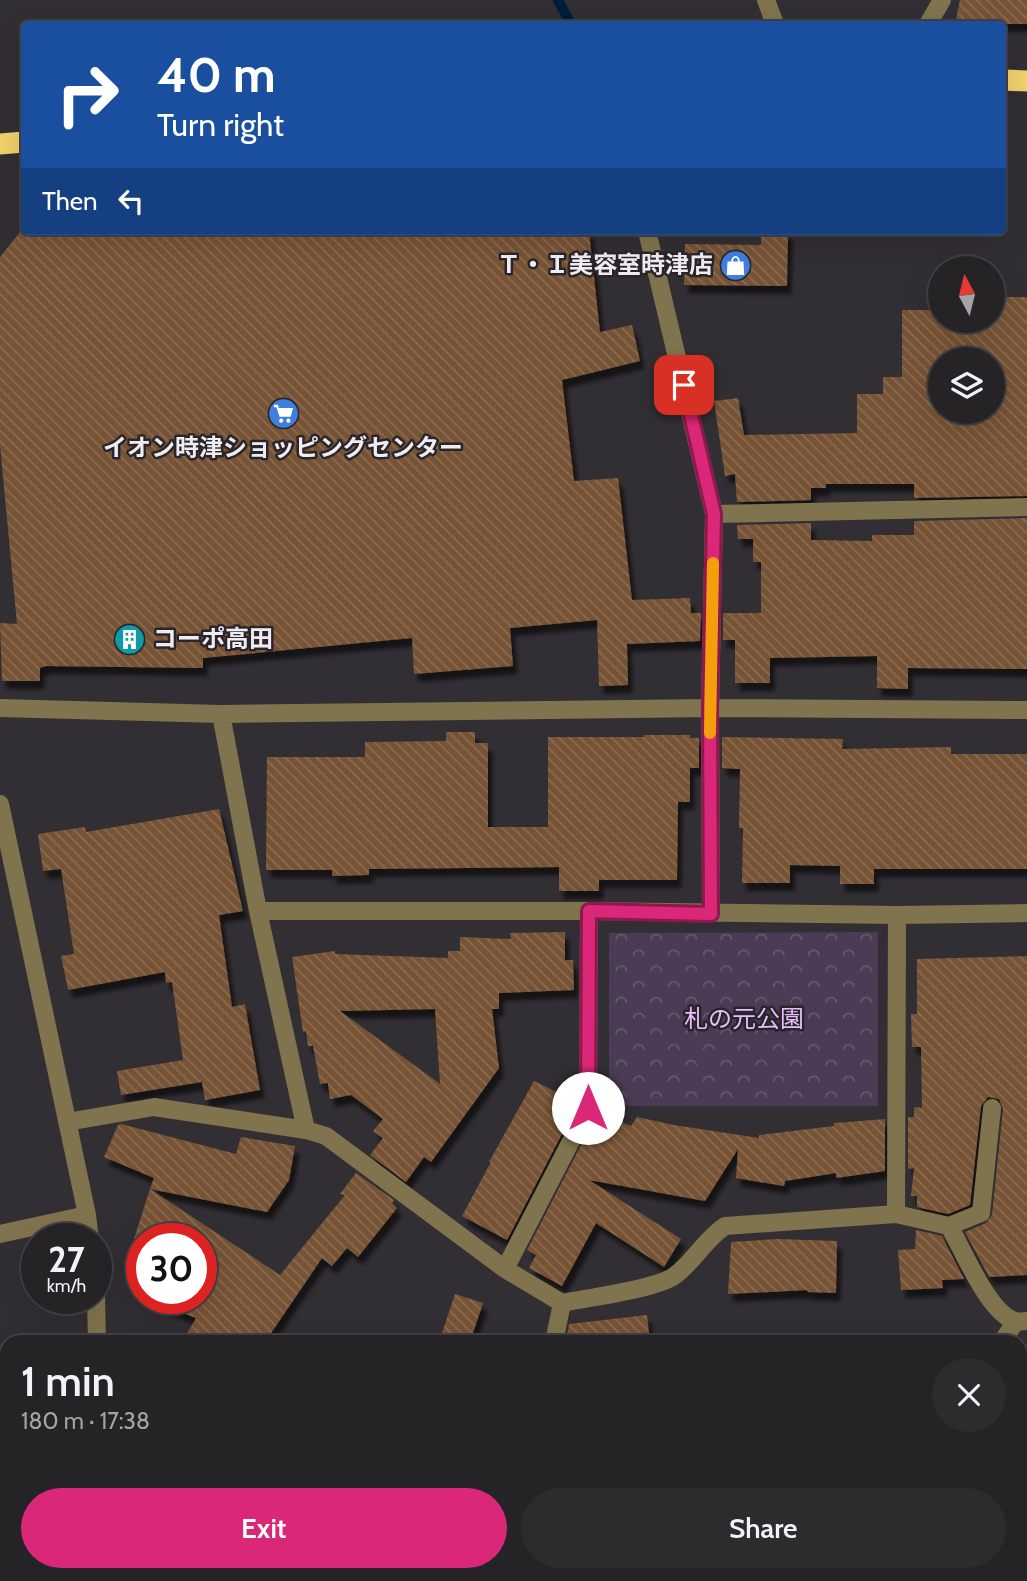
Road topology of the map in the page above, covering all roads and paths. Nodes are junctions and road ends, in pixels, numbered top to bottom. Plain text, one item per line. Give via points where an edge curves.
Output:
1 (766, 0) edge
2 (942, 0) edge
3 (774, 21) edge
4 (930, 21) edge
5 (1006, 80) edge
6 (1027, 81) edge
7 (21, 142) edge
8 (0, 144) edge
9 (649, 235) edge
10 (1027, 508) edge
11 (714, 514) junction
12 (0, 708) edge
13 (710, 708) junction
14 (1027, 710) edge
15 (221, 714) junction
16 (0, 804) edge
17 (258, 911) junction
18 (589, 911) junction
19 (1027, 913) edge
20 (711, 914) junction
21 (897, 915) junction
22 (992, 1108) dead end
23 (67, 1122) junction
24 (306, 1130) junction
25 (896, 1214) junction
26 (87, 1215) junction
27 (88, 1223) edge
28 (949, 1226) junction
29 (0, 1234) edge
30 (505, 1269) junction
31 (562, 1303) junction
32 (96, 1314) edge
33 (1022, 1321) edge
34 (97, 1335) edge
35 (555, 1335) edge
36 (1009, 1335) edge

1 - 3 street
2 - 4 street
5 - 6 highway
7 - 8 highway
9 - 11 street
10 - 11 street
11 - 13 street
12 - 15 street
13 - 14 street
13 - 15 street
13 - 20 street
15 - 17 street
16 - 23 street
17 - 18 street
17 - 24 street
18 - 20 street
18 - 30 street via 588,1108
19 - 21 street
20 - 21 street
21 - 25 street
22 - 28 street via 981,1213
23 - 24 street via 154,1107
23 - 26 street
24 - 30 street via 343,1147
25 - 28 street
25 - 31 street via 725,1226 674,1276
26 - 27 street
26 - 29 street
28 - 33 street via 998,1309
30 - 31 street
31 - 35 street
32 - 34 street
33 - 36 street

